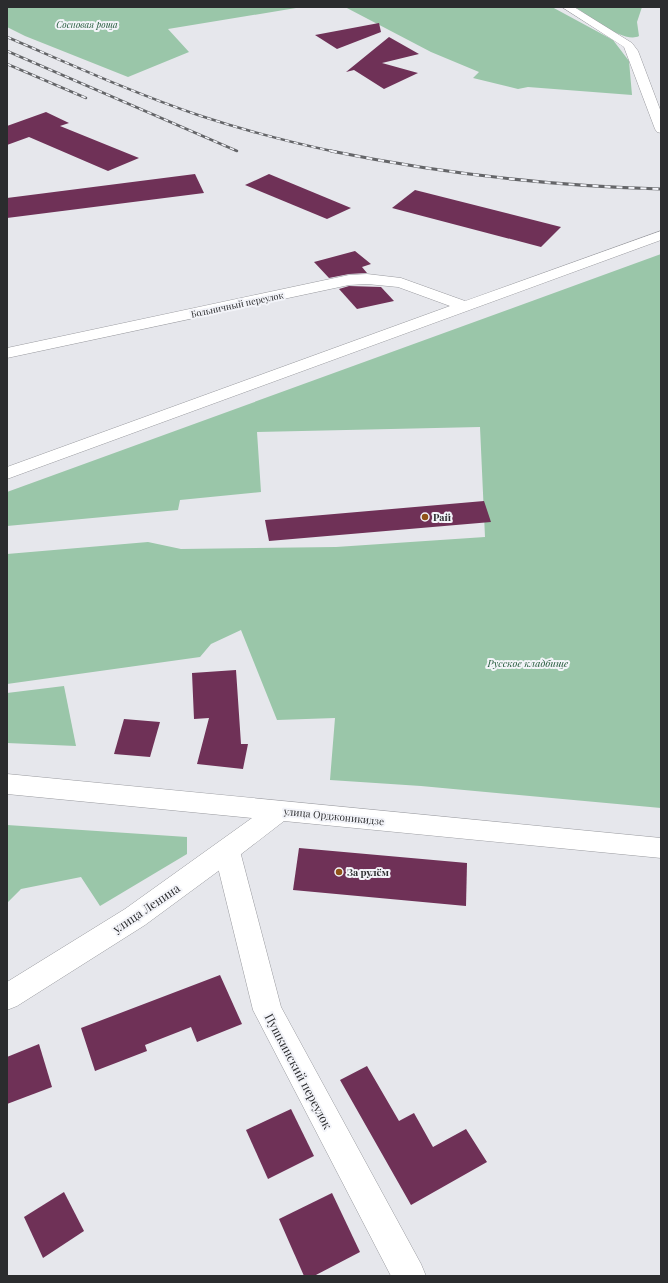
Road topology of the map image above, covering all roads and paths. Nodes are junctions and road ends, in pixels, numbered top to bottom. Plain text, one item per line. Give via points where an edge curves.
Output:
1 (566, 7) edge
2 (661, 128) edge
3 (661, 235) edge
4 (464, 306) junction
5 (7, 353) edge
6 (7, 473) edge
7 (7, 784) edge
8 (279, 811) junction
9 (661, 848) edge
10 (227, 851) junction
11 (7, 997) edge
12 (409, 1276) edge

1 - 2 street via 628,45
3 - 4 street
4 - 5 street, Больничный переулок via 401,283 367,279 349,280
4 - 6 street
7 - 8 street, улица Орджоникидзе
8 - 9 street, улица Орджоникидзе
8 - 10 street, улица Ленина
10 - 11 street, улица Ленина via 134,917
10 - 12 street, Пушкинский переулок via 267,1010

